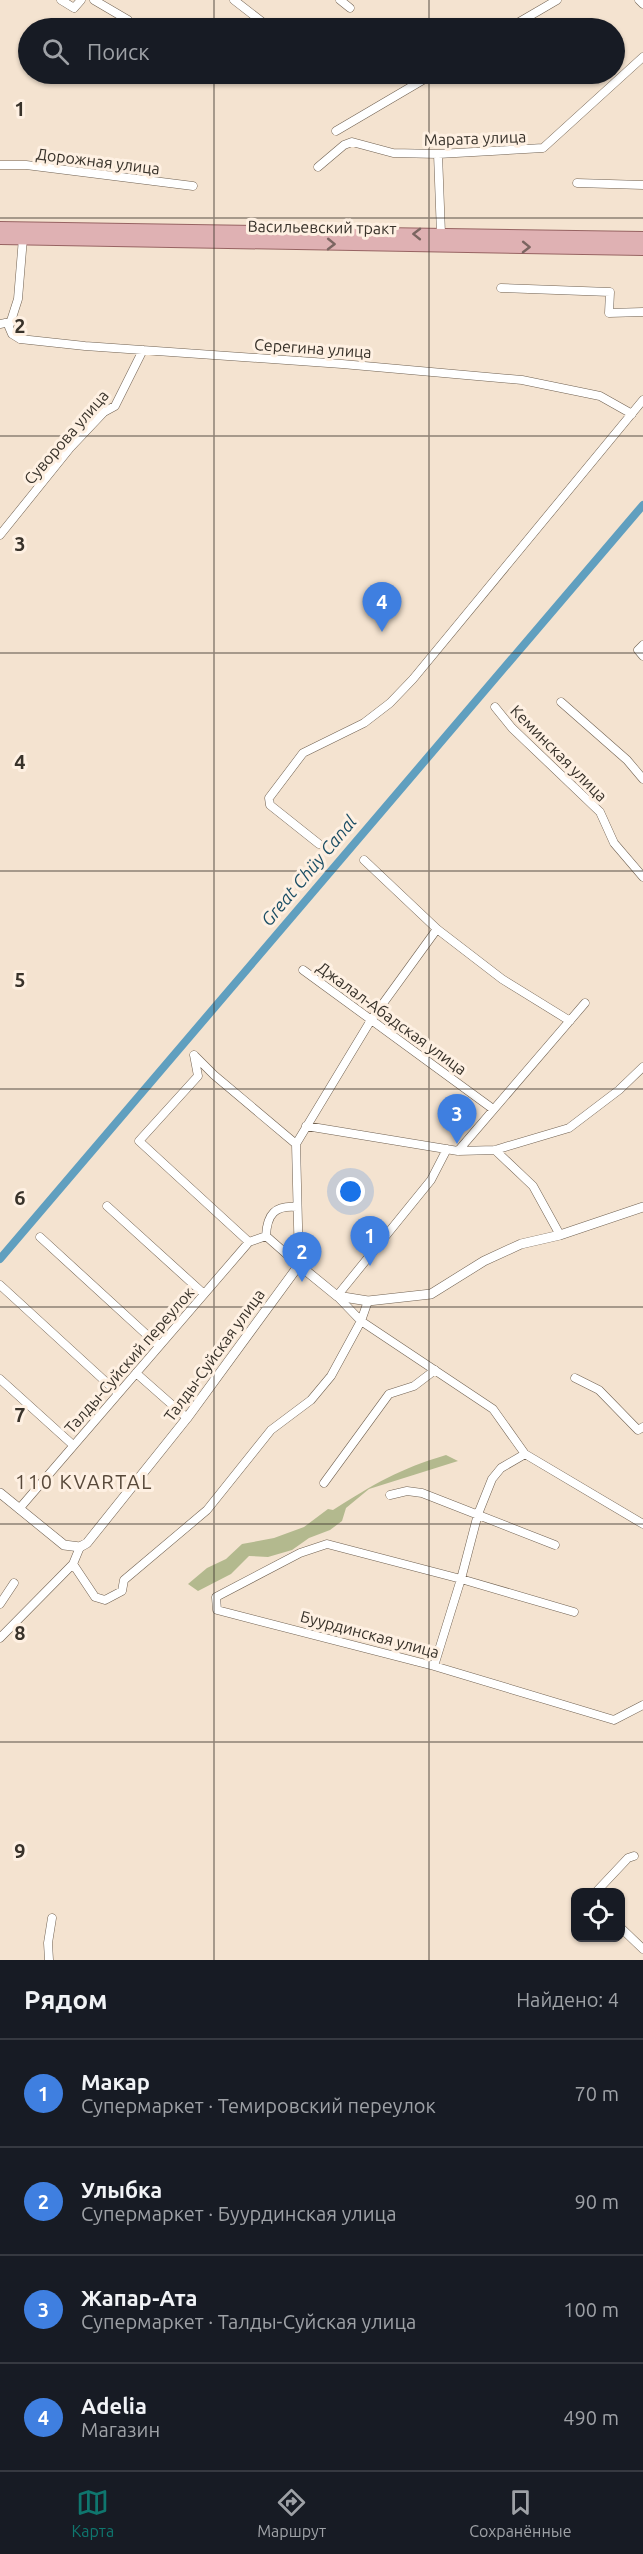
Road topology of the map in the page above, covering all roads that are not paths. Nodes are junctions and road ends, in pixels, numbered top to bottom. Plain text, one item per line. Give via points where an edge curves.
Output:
1 (61, 0) edge
2 (81, 0) edge
3 (94, 0) edge
4 (234, 0) edge
5 (340, 0) edge
6 (557, 0) edge
7 (639, 0) edge
8 (643, 4) edge
9 (350, 8) dead end
10 (125, 18) edge
11 (257, 18) edge
12 (526, 18) edge
13 (643, 57) edge
14 (625, 73) edge
15 (416, 84) edge
16 (613, 84) edge
17 (336, 131) dead end
18 (438, 154) junction
19 (0, 165) edge
20 (318, 166) dead end
21 (577, 183) dead end
22 (643, 185) edge
23 (193, 186) dead end
24 (0, 228) edge
25 (441, 234) junction
26 (0, 238) edge
27 (23, 238) junction
28 (643, 238) edge
29 (643, 249) edge
30 (501, 288) dead end
31 (643, 312) edge
32 (10, 322) junction
33 (0, 324) edge
34 (143, 350) junction
35 (643, 400) edge
36 (632, 414) junction
37 (0, 535) edge
38 (561, 702) dead end
39 (495, 707) dead end
40 (643, 778) edge
41 (319, 844) dead end
42 (364, 860) dead end
43 (643, 877) edge
44 (437, 929) junction
45 (303, 970) dead end
46 (585, 1003) dead end
47 (371, 1020) junction
48 (570, 1021) junction
49 (643, 1066) edge
50 (493, 1109) junction
51 (306, 1126) junction
52 (296, 1144) junction
53 (447, 1149) junction
54 (495, 1150) junction
55 (458, 1151) junction
56 (107, 1206) dead end
57 (297, 1207) junction
58 (643, 1207) edge
59 (560, 1235) junction
60 (266, 1236) junction
61 (40, 1237) dead end
62 (249, 1242) junction
63 (299, 1265) junction
64 (0, 1285) edge
65 (204, 1294) junction
66 (337, 1296) junction
67 (368, 1301) junction
68 (361, 1321) junction
69 (159, 1346) junction
70 (435, 1370) junction
71 (136, 1373) junction
72 (0, 1378) edge
73 (575, 1378) dead end
74 (118, 1393) junction
75 (188, 1418) junction
76 (643, 1427) edge
77 (73, 1446) junction
78 (525, 1454) junction
79 (324, 1483) dead end
80 (0, 1493) edge
81 (390, 1496) dead end
82 (19, 1509) junction
83 (478, 1514) junction
84 (643, 1524) edge
85 (555, 1545) dead end
86 (80, 1547) junction
87 (73, 1564) junction
88 (461, 1579) junction
89 (14, 1583) dead end
90 (0, 1604) edge
91 (574, 1612) dead end
92 (0, 1638) edge
93 (434, 1666) junction
94 (643, 1705) edge
95 (634, 1856) dead end
96 (601, 1888) edge
97 (52, 1918) dead end
98 (625, 1932) edge
99 (643, 1949) edge
100 (49, 1960) edge

1 - 2 street via 74,8
3 - 10 street
4 - 11 street
5 - 9 street
6 - 12 street
7 - 8 street
13 - 14 street, Марата улица
15 - 17 street
16 - 18 street, Марата улица via 543,148
18 - 20 street, Марата улица via 393,153 352,142
18 - 25 street
19 - 23 street, Дорожная улица
21 - 22 street
25 -> 24 main road, Васильевский тракт
25 - 28 main road, Васильевский тракт
26 - 27 main road, Васильевский тракт
27 -> 29 main road, Васильевский тракт
27 - 32 street via 18,299
30 - 31 street via 610,292 609,313
32 - 33 street
32 - 34 street, Серегина улица via 9,332 20,339
34 - 36 street, Серегина улица via 522,380 600,396
34 - 37 street, Суворова улица via 115,406 104,412 70,448
35 - 36 street
36 - 41 street via 390,703 364,723 303,753 269,798 270,805
38 - 40 street
39 - 43 street, Кеминская улица via 600,812 614,843
42 - 44 street
44 - 47 street
44 - 48 street via 502,979
45 - 47 street, Джалал-Абадская улица
46 - 48 street
47 - 50 street, Джалал-Абадская улица
47 - 51 street
48 - 50 street
49 - 54 street via 569,1128
50 - 55 street
51 - 52 street
51 - 53 street
52 - 57 street
52 - 62 street via 194,1055 198,1076 139,1141
53 - 55 street
53 - 66 street via 431,1180
54 - 55 street
54 - 59 street via 533,1186
56 - 65 street
57 - 60 street via 286,1206 273,1212 267,1221
57 - 63 street
58 - 59 street
59 - 67 street via 521,1244 431,1294
60 - 62 street, Талды-Суйский переулок
60 - 63 street
61 - 69 street
62 - 65 street, Талды-Суйский переулок
63 - 66 street
63 - 75 street, Талды-Суйская улица
64 - 74 street
65 - 69 street, Талды-Суйский переулок
66 - 67 street
66 - 68 street
67 - 68 street
68 - 70 street
68 - 87 street via 331,1376 311,1400 271,1430 207,1510 124,1580 122,1591 105,1600 95,1597
69 - 71 street, Талды-Суйский переулок
70 - 78 street via 493,1409
70 - 79 street via 414,1386 389,1394
71 - 74 street, Талды-Суйский переулок
71 - 75 street
72 - 77 street
73 - 76 street via 599,1390 638,1430
74 - 77 street, Талды-Суйский переулок
75 - 86 street, Талды-Суйская улица
77 - 82 street, Талды-Суйский переулок
78 - 83 street via 501,1468 492,1479
78 - 84 street
80 - 82 street
81 - 83 street via 407,1491 422,1493
82 - 86 street via 64,1545
83 - 85 street
83 - 88 street
86 - 87 street, Талды-Суйская улица
87 - 92 street, Талды-Суйская улица
88 - 91 street
88 - 93 street
88 - 93 street, Буурдинская улица via 327,1545 300,1553 216,1597 217,1610
89 - 90 street
93 - 94 street, Буурдинская улица via 614,1720
95 - 96 street
97 - 100 street
98 - 99 street

